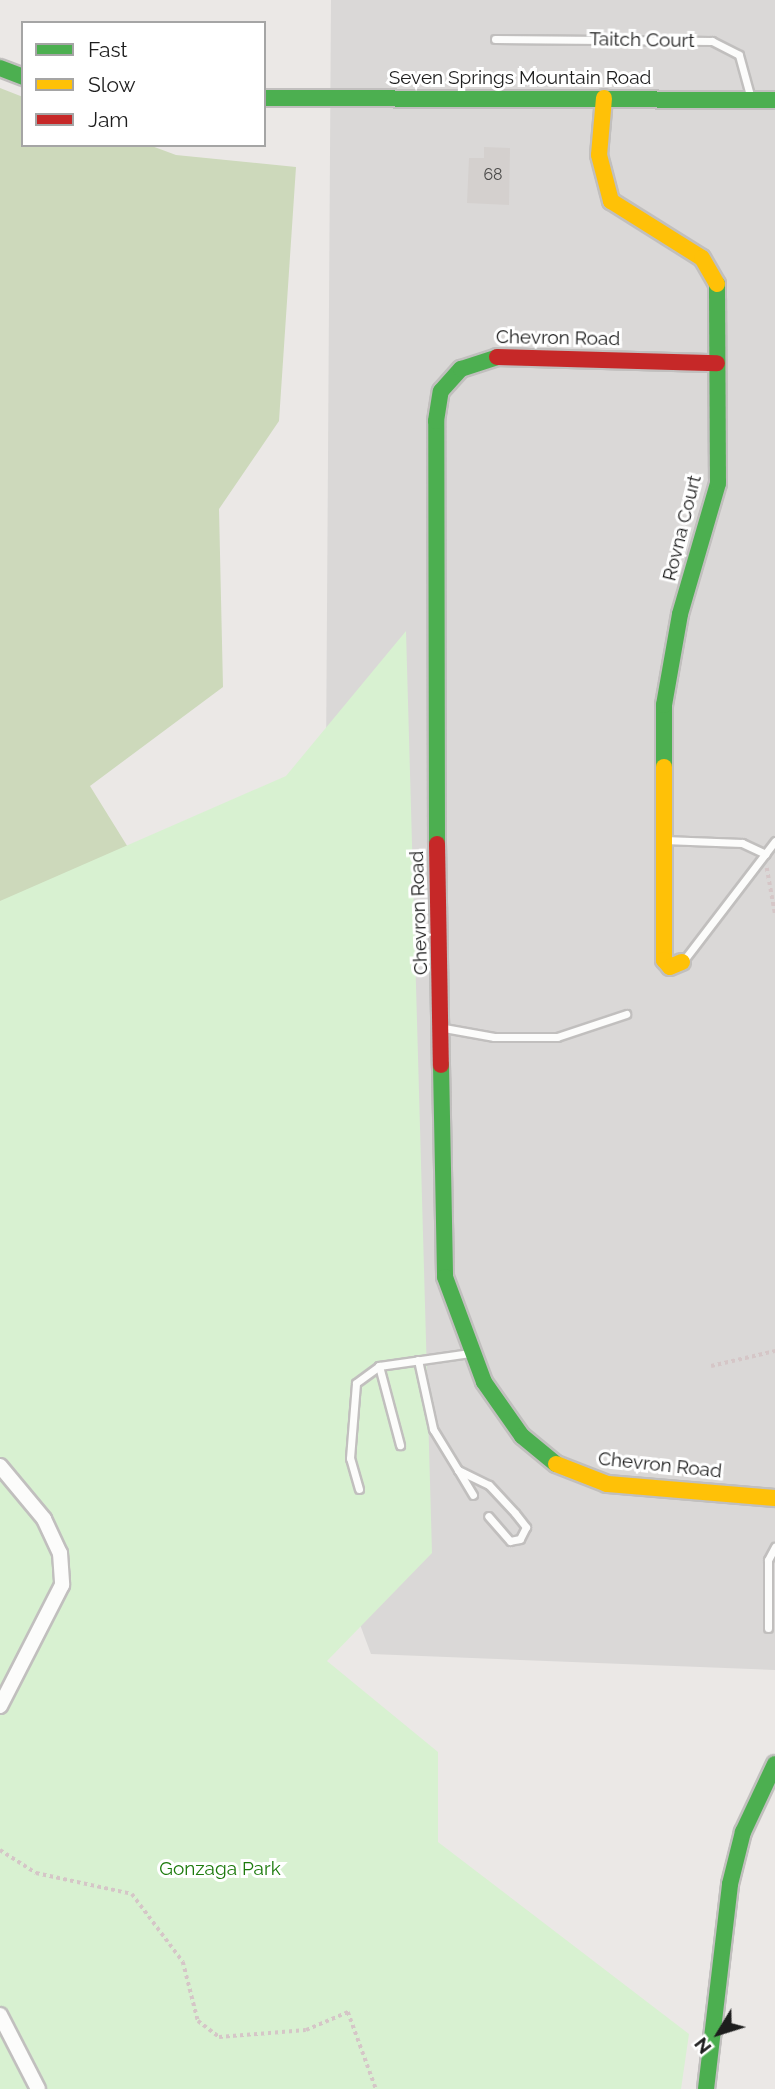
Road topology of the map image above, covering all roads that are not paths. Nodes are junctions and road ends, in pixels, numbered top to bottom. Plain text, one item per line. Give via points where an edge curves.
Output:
1 (495, 39) dead end
2 (0, 68) edge
3 (21, 76) edge
4 (604, 97) junction
5 (266, 98) edge
6 (751, 99) junction
7 (775, 100) edge
8 (717, 363) junction
9 (664, 841) junction
10 (775, 841) edge
11 (766, 854) junction
12 (682, 962) joint
13 (626, 1014) dead end
14 (444, 1028) junction
15 (470, 1353) junction
16 (418, 1360) junction
17 (379, 1366) junction
18 (400, 1445) dead end
19 (0, 1466) edge
20 (458, 1470) junction
21 (359, 1489) dead end
22 (473, 1495) dead end
23 (775, 1498) edge
24 (488, 1516) dead end
25 (775, 1547) edge
26 (768, 1628) dead end
27 (0, 1706) edge
28 (775, 1764) edge
29 (0, 2015) edge
30 (38, 2089) edge
31 (706, 2089) edge

1 - 6 lane, Taitch Court via 712,41 739,55
2 - 3 street
4 - 5 street, Seven Springs Mountain Road
4 - 6 street, Seven Springs Mountain Road
4 - 8 street, Rovna Court via 599,155 604,187 623,212 688,248 708,267 720,289
6 - 7 street, Seven Springs Mountain Road
8 - 9 street, Rovna Court via 718,483 667,671
8 - 14 street, Chevron Road via 488,356 461,369 441,391 437,870
9 - 11 lane via 742,843
9 - 12 street, Rovna Court via 664,960 670,967
10 - 11 lane
11 - 12 lane
13 - 14 lane via 557,1037 494,1037
14 - 15 street, Chevron Road via 446,1277
15 - 16 lane
15 - 23 street, Chevron Road via 522,1436 569,1471 607,1484
16 - 17 lane
16 - 20 lane via 433,1429
17 - 18 lane
17 - 21 lane via 356,1383 349,1413 350,1458
19 - 27 street via 44,1519 60,1553 62,1586
20 - 22 lane
20 - 24 lane via 489,1485 526,1527 520,1539 510,1541
25 - 26 lane via 768,1560
28 - 31 street via 743,1832 730,1884
29 - 30 street

